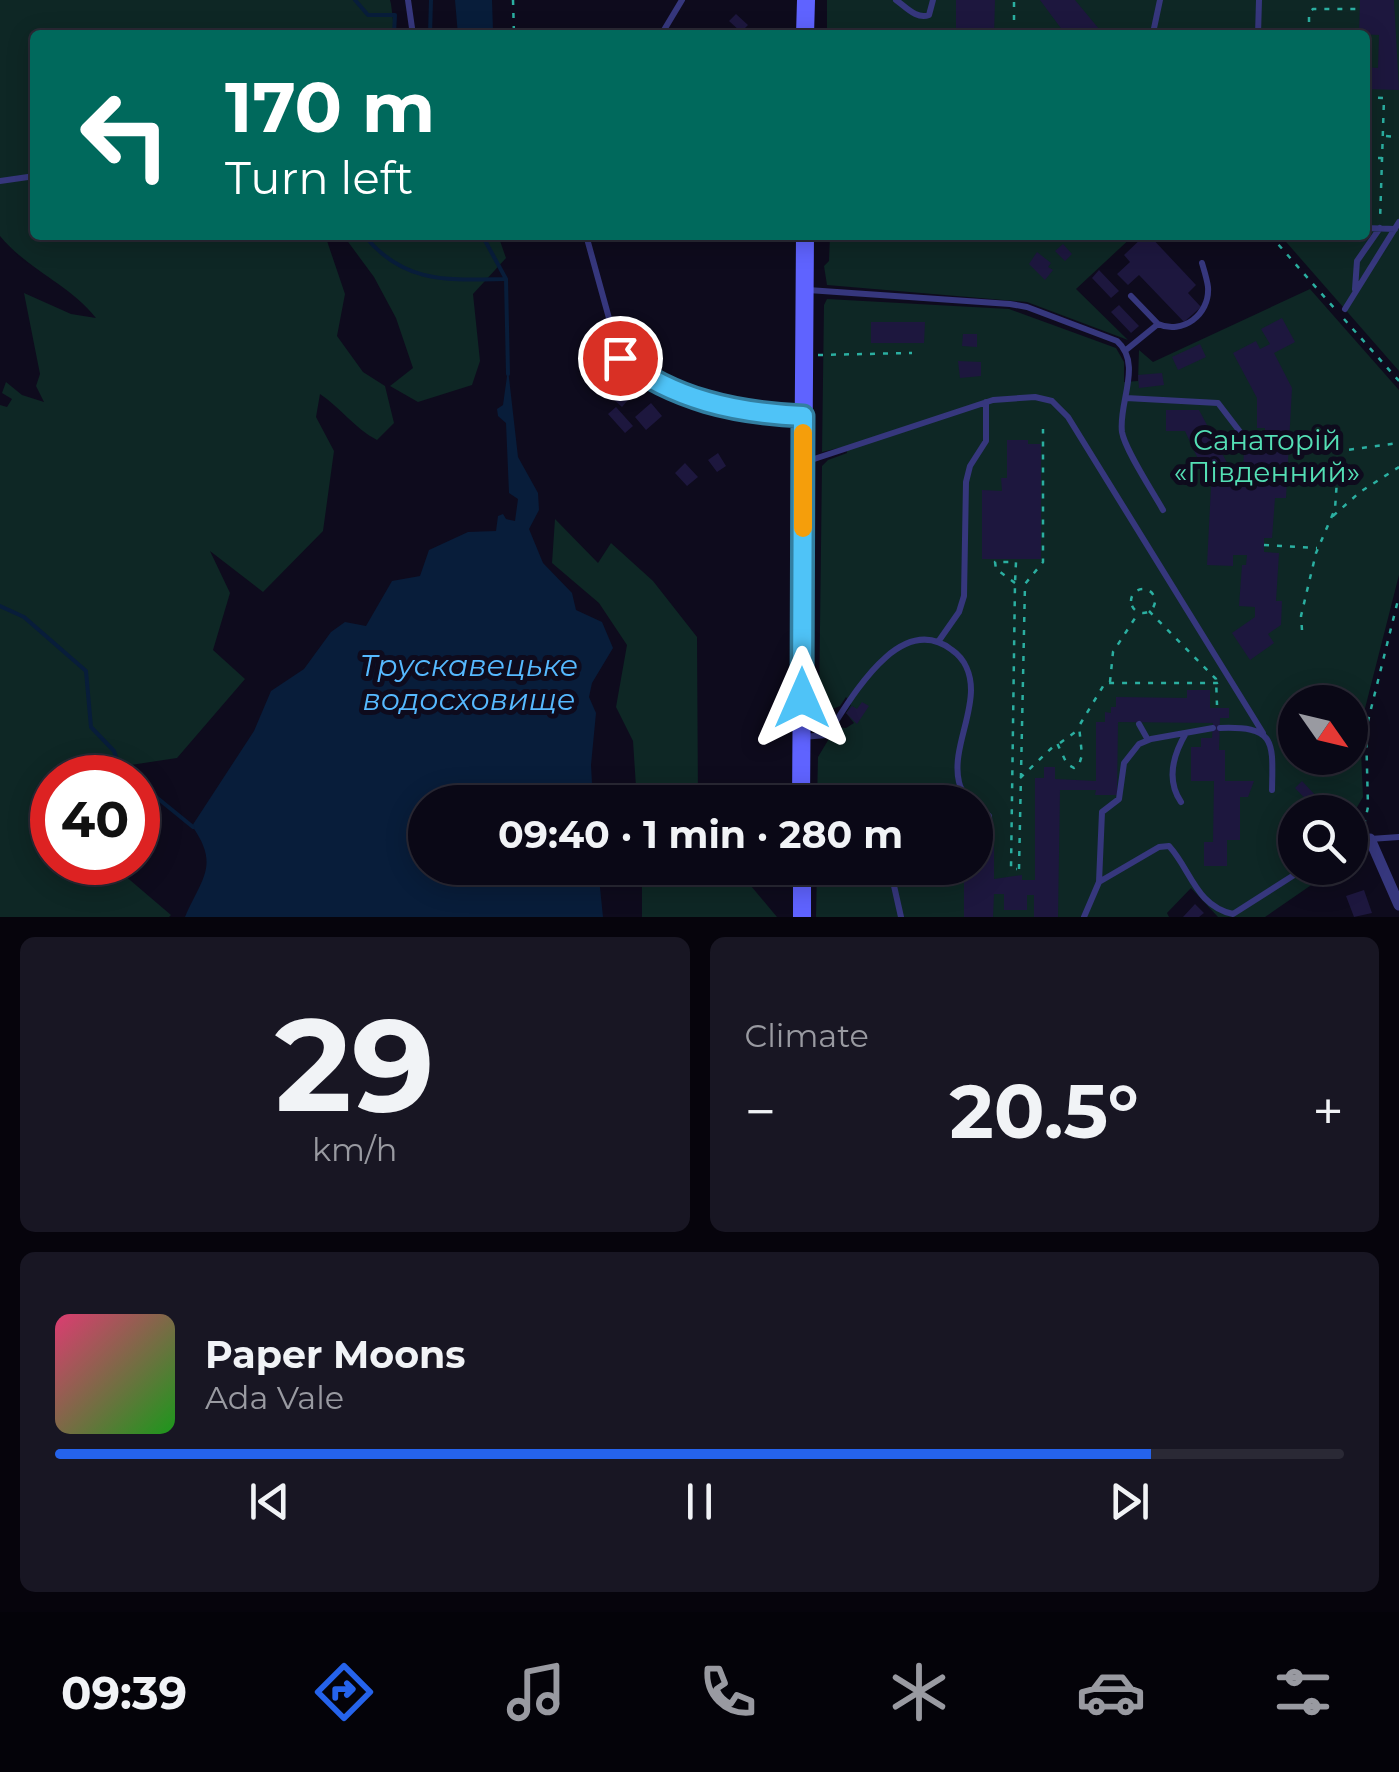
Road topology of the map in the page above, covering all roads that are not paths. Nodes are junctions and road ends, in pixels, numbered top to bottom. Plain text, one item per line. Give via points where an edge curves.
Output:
1 (408, 0) edge
2 (682, 0) edge
3 (806, 0) edge
4 (896, 0) edge
5 (932, 0) edge
6 (1160, 0) edge
7 (1259, 0) edge
8 (412, 30) edge
9 (664, 30) edge
10 (806, 30) edge
11 (1154, 30) edge
12 (1258, 30) edge
13 (30, 177) edge
14 (0, 181) edge
15 (1397, 226) edge
16 (1370, 228) edge
17 (1380, 228) junction
18 (587, 240) edge
19 (805, 240) edge
20 (1202, 262) dead end
21 (804, 290) junction
22 (1354, 294) junction
23 (1132, 296) dead end
24 (1345, 309) dead end
25 (1158, 324) junction
26 (1126, 350) junction
27 (1126, 398) junction
28 (986, 402) junction
29 (803, 416) junction
30 (1244, 437) dead end
31 (803, 463) junction
32 (1163, 510) dead end
33 (938, 642) junction
34 (1139, 724) dead end
35 (1187, 732) junction
36 (1263, 733) junction
37 (801, 738) junction
38 (1148, 740) junction
39 (801, 785) edge
40 (962, 785) edge
41 (1272, 790) dead end
42 (1181, 802) dead end
43 (1399, 838) edge
44 (1370, 839) joint
45 (1100, 882) junction
46 (802, 885) edge
47 (894, 885) edge
48 (1278, 885) edge
49 (1399, 905) edge
50 (802, 917) edge
51 (901, 917) edge
52 (1084, 917) edge

1 - 8 lane
2 - 9 lane
3 - 10 street
4 - 5 lane via 925,17
6 - 11 lane
7 - 12 lane
13 - 14 lane
15 - 17 lane
15 - 22 lane
16 - 17 lane
17 - 22 lane via 1358,261
18 - 29 lane via 620,358 709,404
19 - 21 street
20 - 25 lane via 1208,288 1202,311 1182,327
21 - 26 lane via 1028,307
21 - 29 street
22 - 24 lane
23 - 25 lane
25 - 26 lane
26 - 27 lane
27 - 30 lane via 1218,402
27 - 32 lane via 1123,435
28 - 31 lane
28 - 33 lane via 986,441 966,477 964,596
28 - 36 lane via 1036,397 1061,408
29 - 31 street
31 - 37 street
33 - 37 lane via 912,642 887,654 827,735
33 - 40 lane via 957,653 970,678
34 - 38 lane
35 - 36 lane
35 - 38 lane
35 - 42 lane via 1171,777
36 - 41 lane via 1272,746
37 - 39 street
38 - 45 lane via 1127,758 1122,795 1102,812
43 - 44 lane
44 - 49 street
45 - 48 lane via 1164,845 1207,901 1233,914
45 - 52 lane
46 - 50 street
47 - 51 lane

